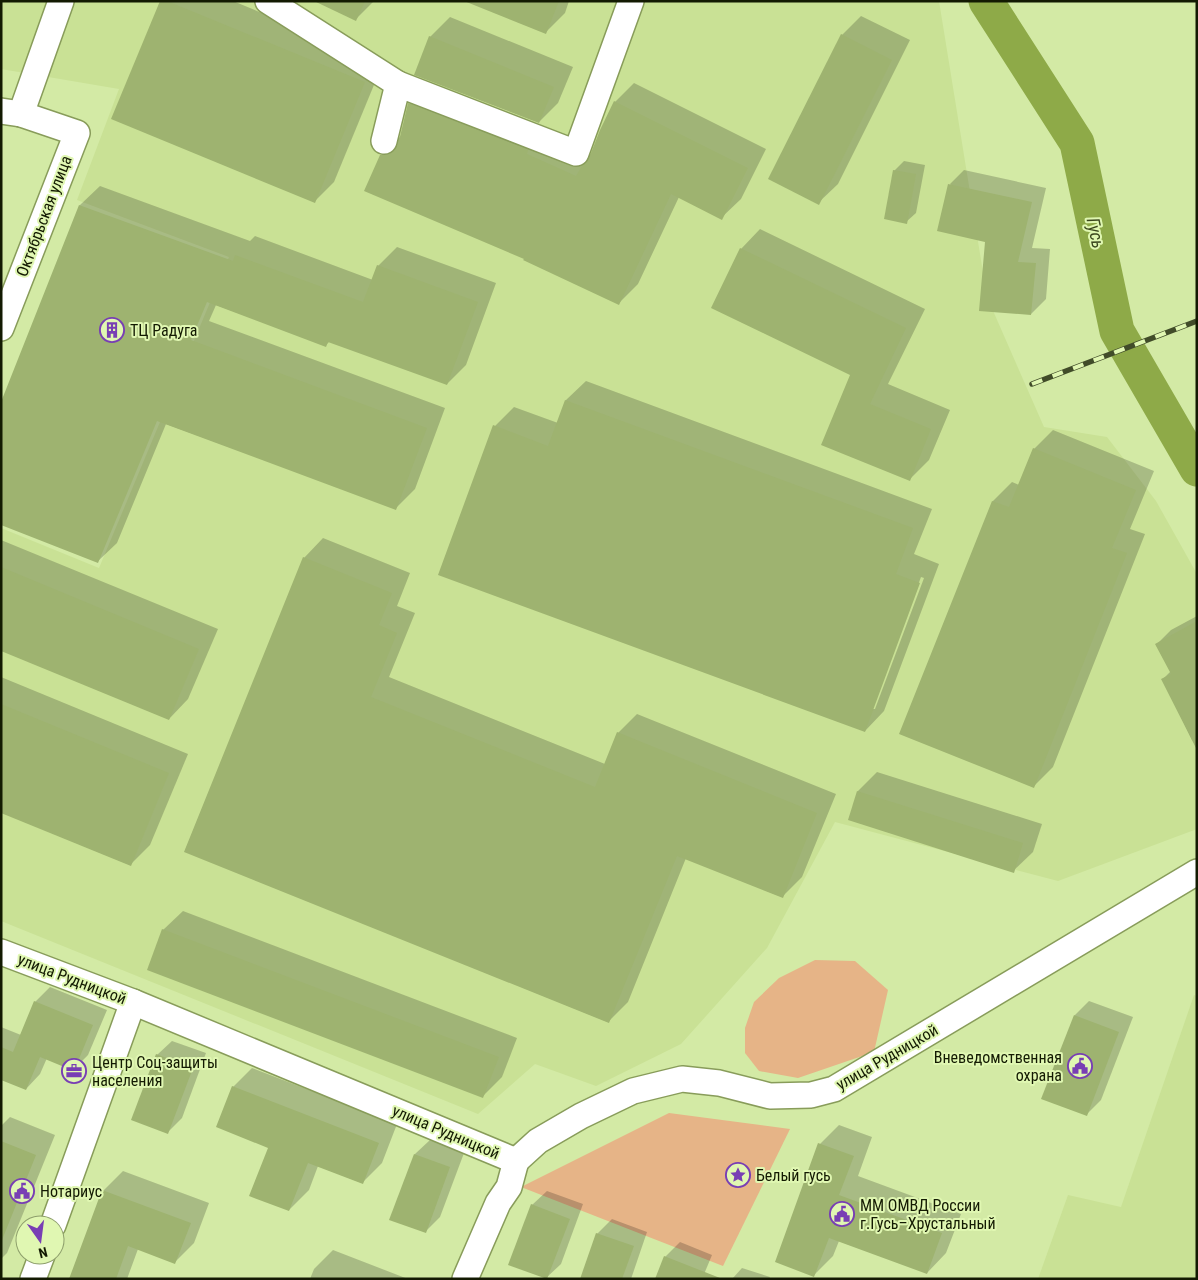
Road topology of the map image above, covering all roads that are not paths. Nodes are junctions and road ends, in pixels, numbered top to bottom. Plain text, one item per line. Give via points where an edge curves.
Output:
1 (61, 1) edge
2 (268, 1) edge
3 (631, 1) edge
4 (398, 84) junction
5 (11, 112) edge
6 (384, 141) dead end
7 (1, 328) edge
8 (1197, 872) edge
9 (1, 952) edge
10 (133, 1002) junction
11 (516, 1161) junction
12 (57, 1215) edge
13 (38, 1265) edge
14 (33, 1279) edge
15 (465, 1279) edge

1 - 5 street
2 - 4 street
3 - 4 street via 576,153
4 - 6 street
5 - 7 street, Октябрьская улица via 77,133
8 - 11 street, улица Рудницкой via 834,1089 811,1095 770,1096 719,1083 682,1079 633,1092 581,1116 538,1141
9 - 10 street, улица Рудницкой
10 - 11 street, улица Рудницкой
10 - 12 street
11 - 15 street via 510,1187 498,1203
13 - 14 street

